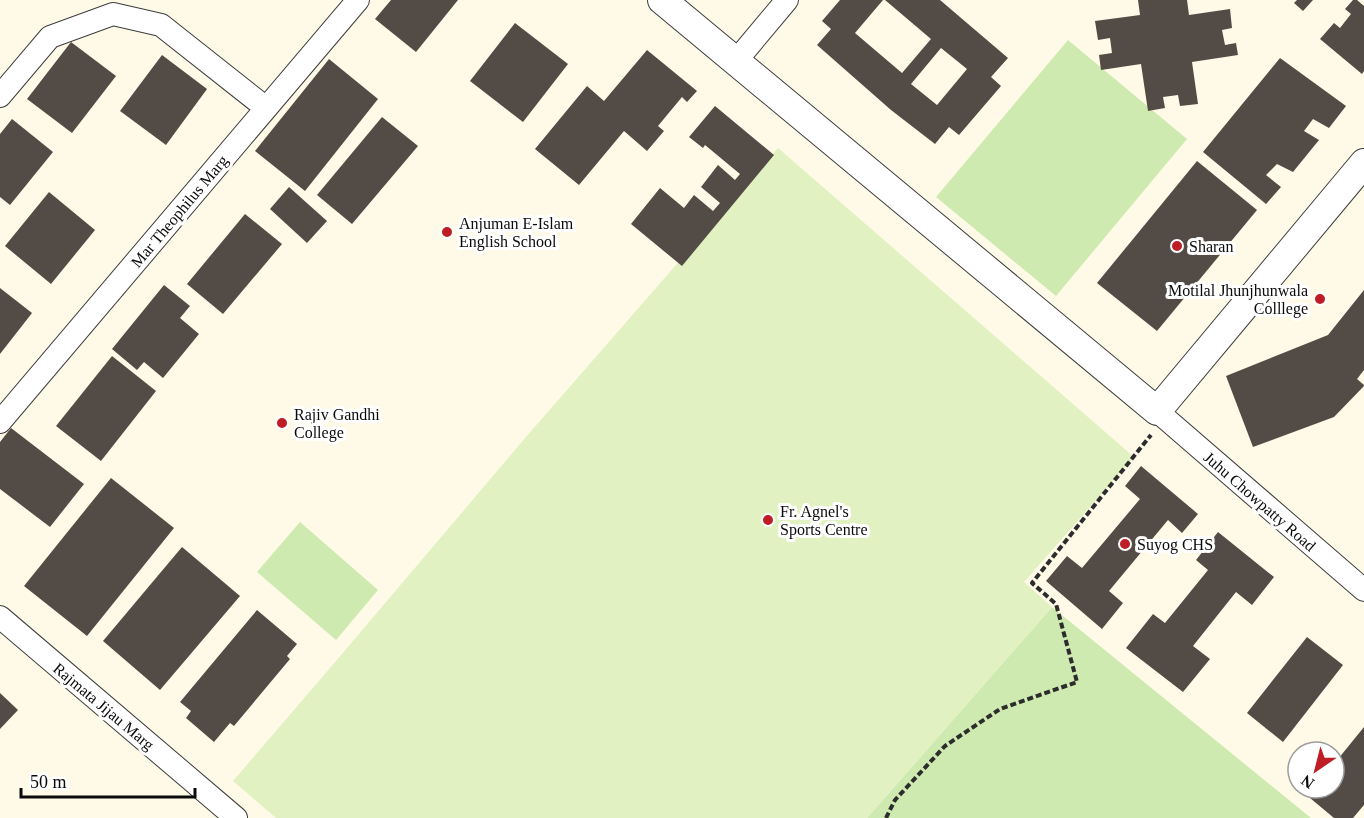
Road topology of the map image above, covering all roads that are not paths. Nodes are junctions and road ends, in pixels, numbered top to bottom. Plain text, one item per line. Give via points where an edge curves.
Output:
1 (358, 0) edge
2 (662, 0) edge
3 (787, 0) edge
4 (736, 61) junction
5 (0, 96) edge
6 (266, 108) junction
7 (1364, 163) edge
8 (1161, 415) junction
9 (0, 422) edge
10 (1364, 590) edge
11 (0, 617) edge
12 (236, 818) edge

1 - 6 street, Mar Theophilus Marg
2 - 4 street
3 - 4 street
4 - 8 street
5 - 6 street via 50,37 113,14 161,25
6 - 9 street, Mar Theophilus Marg
7 - 8 street
8 - 10 street, Juhu Chowpatty Road
11 - 12 street, Rajmata Jijau Marg

